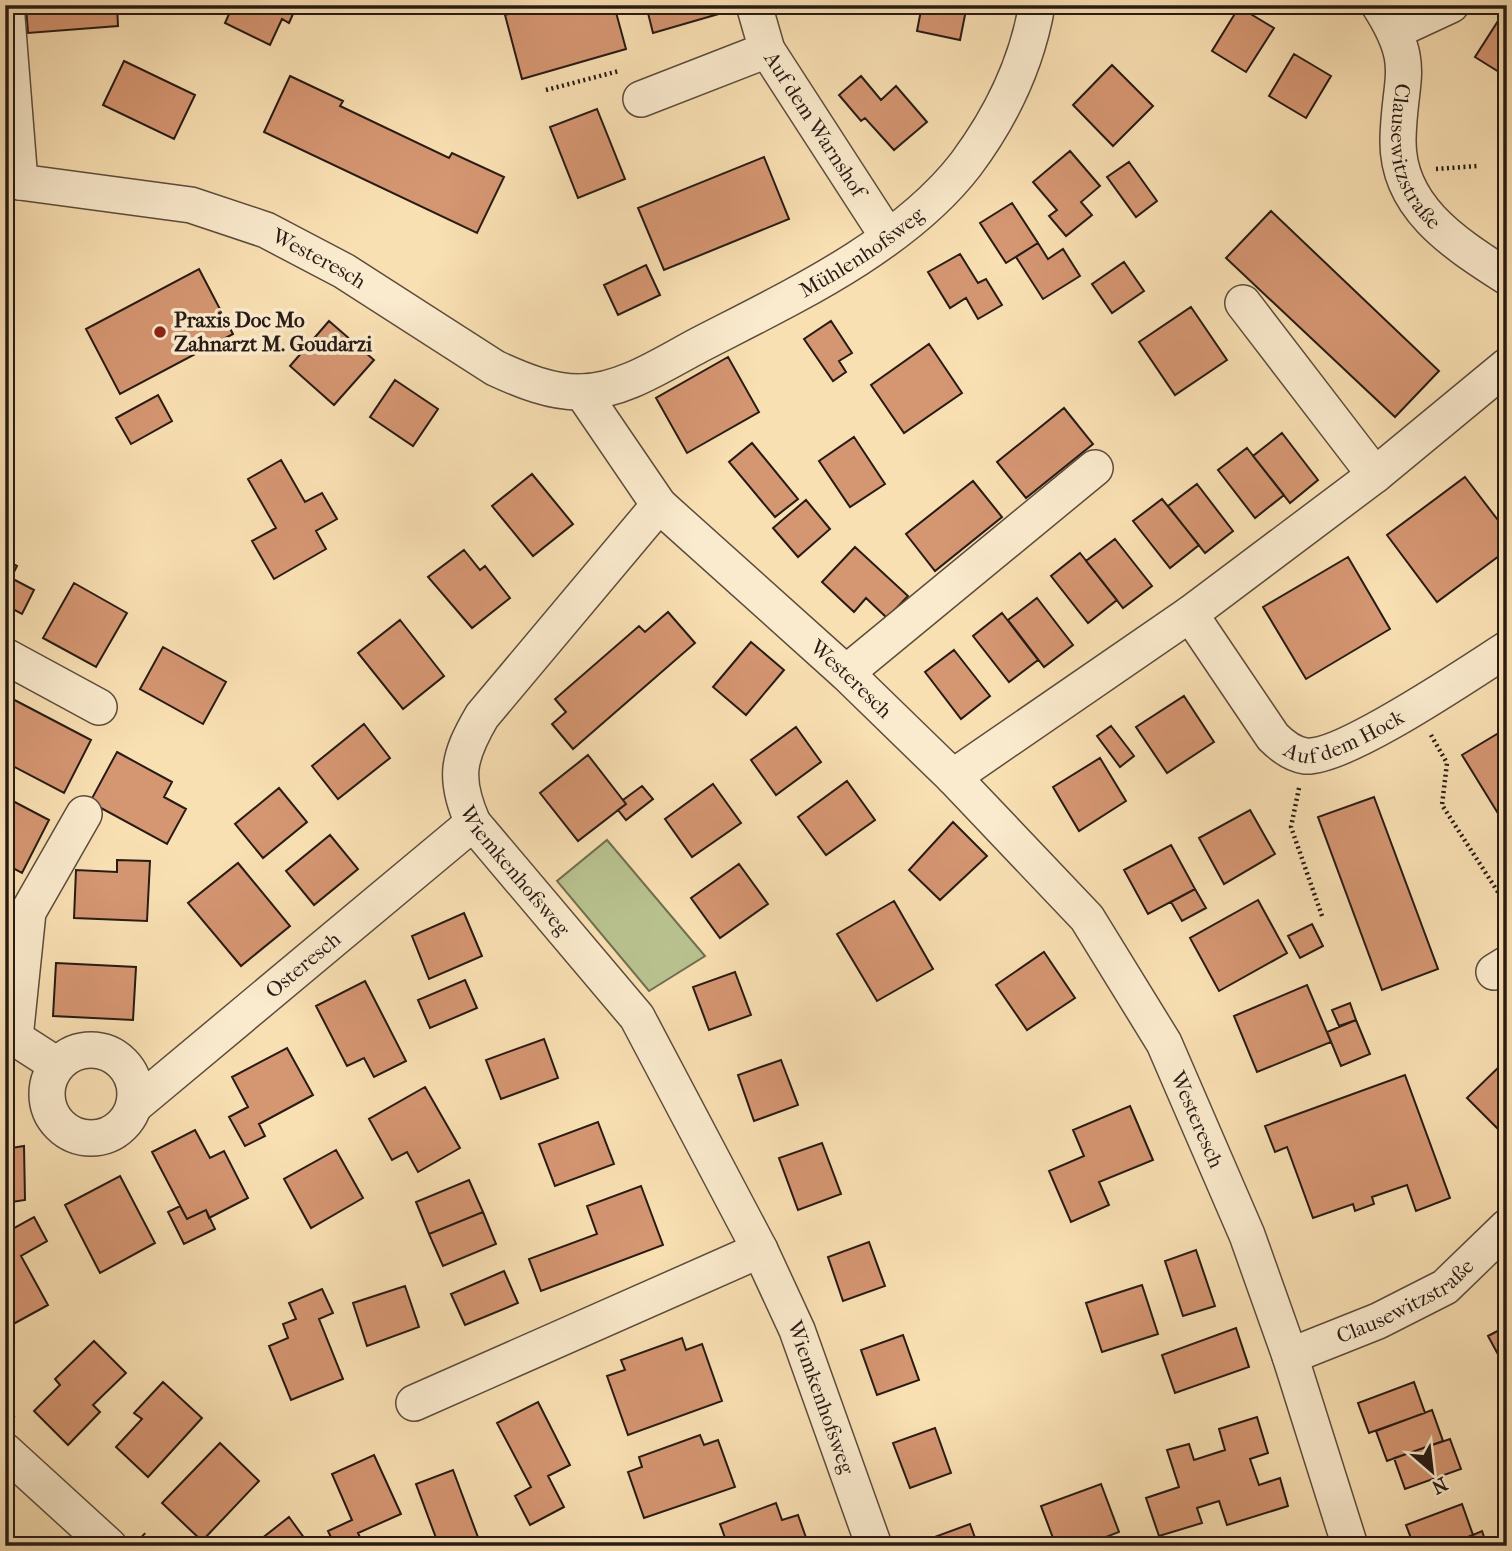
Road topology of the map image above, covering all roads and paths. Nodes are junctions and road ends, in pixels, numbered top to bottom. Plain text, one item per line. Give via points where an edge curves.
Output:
1 (6, 5) edge
2 (754, 5) edge
3 (1037, 5) edge
4 (1451, 5) edge
5 (1387, 18) edge
6 (767, 50) junction
7 (546, 90) dead end
8 (641, 99) joint
9 (13, 181) edge
10 (888, 237) junction
11 (1507, 277) edge
12 (1243, 303) dead end
13 (1507, 366) edge
14 (582, 392) junction
15 (1095, 468) dead end
16 (1375, 475) junction
17 (659, 505) junction
18 (1191, 614) junction
19 (1507, 649) edge
20 (5, 656) edge
21 (846, 673) junction
22 (99, 707) dead end
23 (1416, 708) junction
24 (1306, 756) junction
25 (953, 777) junction
26 (84, 814) dead end
27 (473, 823) junction
28 (1507, 906) edge
29 (1322, 916) dead end
30 (57, 1065) junction
31 (134, 1107) junction
32 (1507, 1227) edge
33 (760, 1250) junction
34 (1290, 1356) junction
35 (414, 1403) dead end
36 (5, 1451) edge
37 (108, 1546) edge
38 (874, 1546) edge
39 (1350, 1546) edge

1 - 9 street
2 - 6 street, Auf dem Warnshof
3 - 10 street, Mühlenhofsweg via 1019,71 995,122 965,166
4 - 5 street
5 - 11 street, Clausewitzstraße via 1405,74 1399,155 1412,194 1441,231
6 - 8 street
6 - 10 street, Auf dem Warnshof
7 - 8 path via 628,68
9 - 14 street, Westeresch via 191,205 266,230 344,271 495,368 542,386
10 - 14 street, Mühlenhofsweg via 774,307 640,376
12 - 16 street
13 - 16 street
14 - 17 street, Westeresch
15 - 21 street
16 - 18 street
17 - 21 street, Westeresch
17 - 27 street, Wiemkenhofsweg via 482,716 467,741 459,767 461,796
18 - 24 street, Auf dem Hock via 1273,737 1286,750
18 - 25 street
19 - 23 street, Auf dem Hock
20 - 22 street
21 - 25 street, Westeresch
23 - 24 street, Auf dem Hock via 1329,752
23 - 28 path via 1447,763 1442,805
24 - 29 path via 1291,827
25 - 34 street, Westeresch via 1087,918 1131,985 1164,1043 1212,1153
26 - 30 street via 28,912 15,1038
27 - 31 street, Osteresch
27 - 33 street, Wiemkenhofsweg via 638,1017
30 - 31 street via 83,1050 112,1054 132,1076
30 - 31 street, Osteresch via 49,1079 48,1100 55,1119 65,1129 78,1136 106,1136 118,1129
32 - 34 street, Clausewitzstraße via 1445,1287 1378,1321
33 - 35 street
33 - 38 street, Wiemkenhofsweg via 797,1330
34 - 39 street, Westeresch
36 - 37 street

